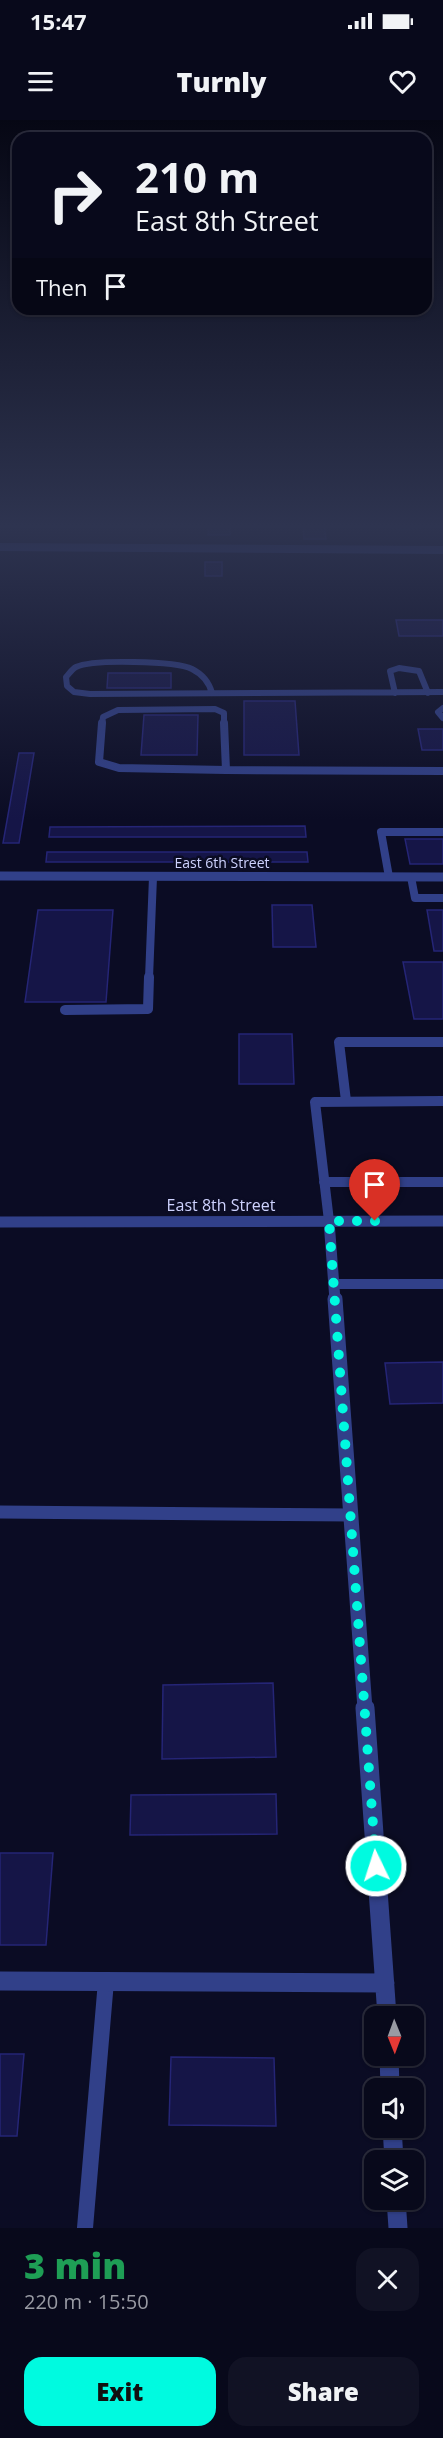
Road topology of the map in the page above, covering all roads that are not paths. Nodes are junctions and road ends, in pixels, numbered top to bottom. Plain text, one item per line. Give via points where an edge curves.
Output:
1 (443, 692) edge
2 (212, 693) junction
3 (395, 693) junction
4 (428, 693) junction
5 (443, 708) edge
6 (443, 718) edge
7 (226, 770) junction
8 (443, 771) edge
9 (443, 832) edge
10 (0, 876) edge
11 (153, 877) junction
12 (390, 877) junction
13 (411, 877) junction
14 (443, 877) edge
15 (443, 898) edge
16 (65, 1010) dead end
17 (443, 1042) edge
18 (346, 1101) junction
19 (443, 1101) edge
20 (324, 1182) junction
21 (443, 1182) edge
22 (329, 1221) junction
23 (443, 1221) edge
24 (0, 1222) edge
25 (334, 1284) junction
26 (443, 1284) edge
27 (0, 1512) edge
28 (351, 1515) junction
29 (0, 1981) edge
30 (106, 1982) junction
31 (385, 1983) junction
32 (386, 2006) edge
33 (397, 2210) edge
34 (85, 2228) edge
35 (398, 2228) edge

1 - 4 lane
2 - 2 lane via 90,694 74,692 67,686 66,677 75,667 100,664 184,666 203,676
2 - 3 lane
3 - 4 lane
3 - 4 lane via 390,671 406,668 419,671
5 - 6 lane via 438,712
7 - 7 lane via 119,768 99,762 103,717 118,710 215,709 224,713
7 - 8 lane
9 - 12 lane via 381,831
10 - 11 street, East 6th Street
11 - 12 street, East 6th Street
11 - 16 lane via 148,1010
12 - 13 street, East 6th Street
13 - 14 street, East 6th Street
13 - 15 lane via 416,898
17 - 18 lane via 339,1042
18 - 19 lane
18 - 20 lane via 315,1102
20 - 21 lane
20 - 22 lane
22 - 23 street, East 8th Street
22 - 24 street, East 8th Street
22 - 25 street
25 - 26 lane
25 - 28 street
27 - 28 lane
28 - 31 street
29 - 30 street
30 - 31 street
30 - 34 lane
31 - 32 street
33 - 35 street

